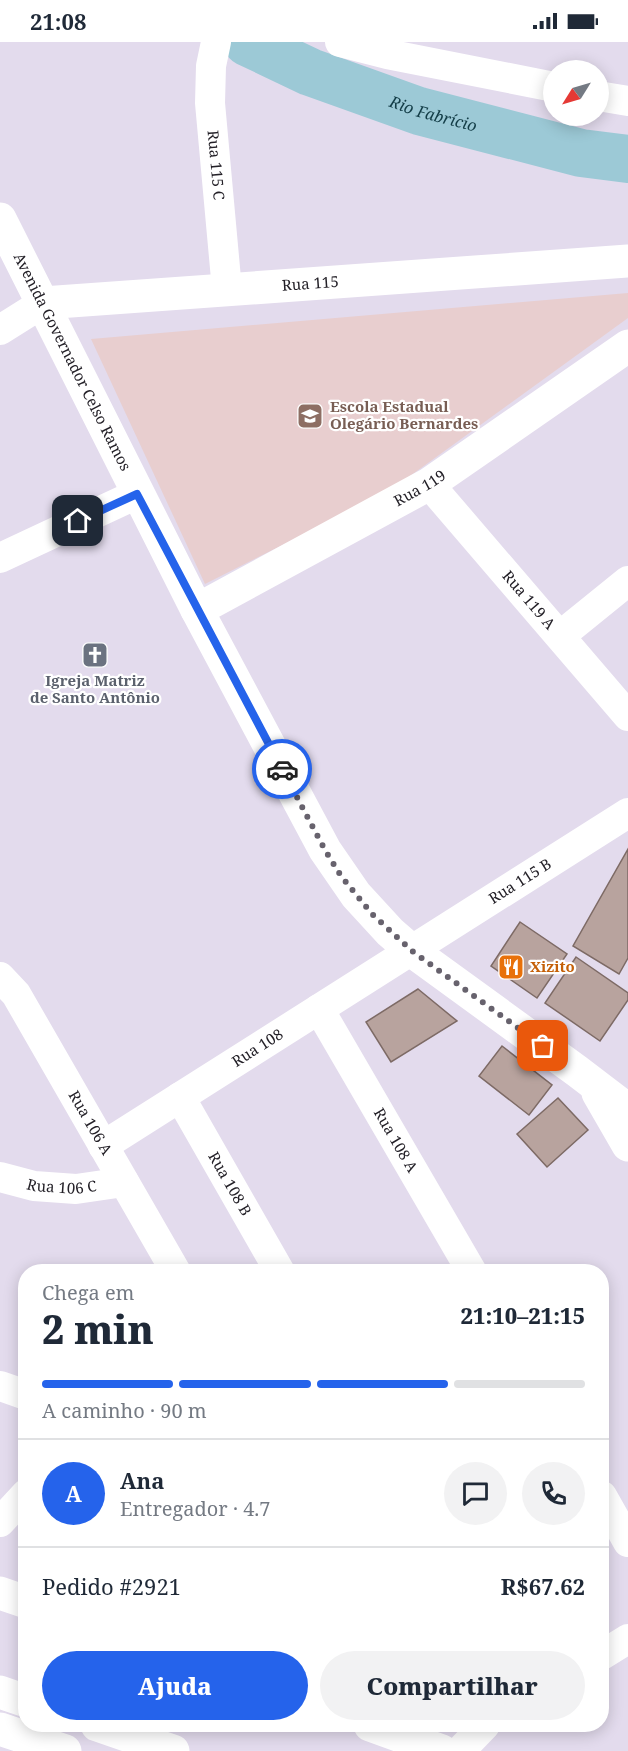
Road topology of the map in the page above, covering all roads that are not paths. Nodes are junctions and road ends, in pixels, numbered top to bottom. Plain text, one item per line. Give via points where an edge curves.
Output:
1 (340, 42) edge
2 (215, 44) edge
3 (543, 85) edge
4 (609, 98) edge
5 (628, 101) edge
6 (0, 219) edge
7 (628, 261) edge
8 (227, 290) junction
9 (44, 303) junction
10 (0, 330) edge
11 (628, 346) edge
12 (429, 484) junction
13 (137, 494) junction
14 (0, 558) edge
15 (628, 581) edge
16 (197, 610) junction
17 (560, 636) junction
18 (628, 716) edge
19 (628, 813) edge
20 (412, 951) junction
21 (0, 977) edge
22 (319, 1009) junction
23 (591, 1081) junction
24 (180, 1097) junction
25 (628, 1110) edge
26 (628, 1145) edge
27 (103, 1146) junction
28 (0, 1177) edge
29 (124, 1182) junction
30 (171, 1264) edge
31 (275, 1264) edge
32 (467, 1264) edge
33 (0, 1386) edge
34 (18, 1392) edge
35 (18, 1503) edge
36 (609, 1508) edge
37 (0, 1522) edge
38 (628, 1542) edge
39 (0, 1593) edge
40 (18, 1599) edge
41 (628, 1639) edge
42 (609, 1651) edge
43 (0, 1692) edge
44 (18, 1698) edge
45 (0, 1729) edge
46 (117, 1732) edge
47 (389, 1732) edge
48 (478, 1732) edge
49 (65, 1751) edge
50 (173, 1751) edge
51 (442, 1751) edge
52 (460, 1751) edge

1 - 3 street
2 - 8 street, Rua 115 C via 210,103
4 - 5 street
6 - 9 main road, Avenida Governador Celso Ramos
7 - 8 main road, Rua 115
8 - 9 main road, Rua 115
9 - 10 street, Rua 115
9 - 13 main road, Avenida Governador Celso Ramos
11 - 12 main road, Rua 119
12 - 16 main road, Rua 119
12 - 17 street, Rua 119 A
13 - 14 street
13 - 16 main road, Avenida Governador Celso Ramos
15 - 17 street
16 - 20 main road, Avenida Governador Celso Ramos via 336,867 372,914
17 - 18 street, Rua 119 A
19 - 20 street, Rua 115 B
20 - 22 street, Rua 108
20 - 23 main road, Avenida Governador Celso Ramos
21 - 27 street, Rua 106 A via 16,994
22 - 24 street, Rua 108
22 - 32 street, Rua 108 A
23 - 25 main road, Avenida Governador Celso Ramos
23 - 26 main road
24 - 27 street, Rua 108
24 - 31 street, Rua 108 B
27 - 29 street, Rua 106 A
28 - 29 street, Rua 106 C via 34,1186 76,1189
29 - 30 street, Rua 106 A
33 - 34 street
35 - 37 street
36 - 38 street
39 - 40 main road
41 - 42 street
43 - 44 main road
45 - 49 main road
46 - 50 main road
47 - 51 main road
48 - 52 street

